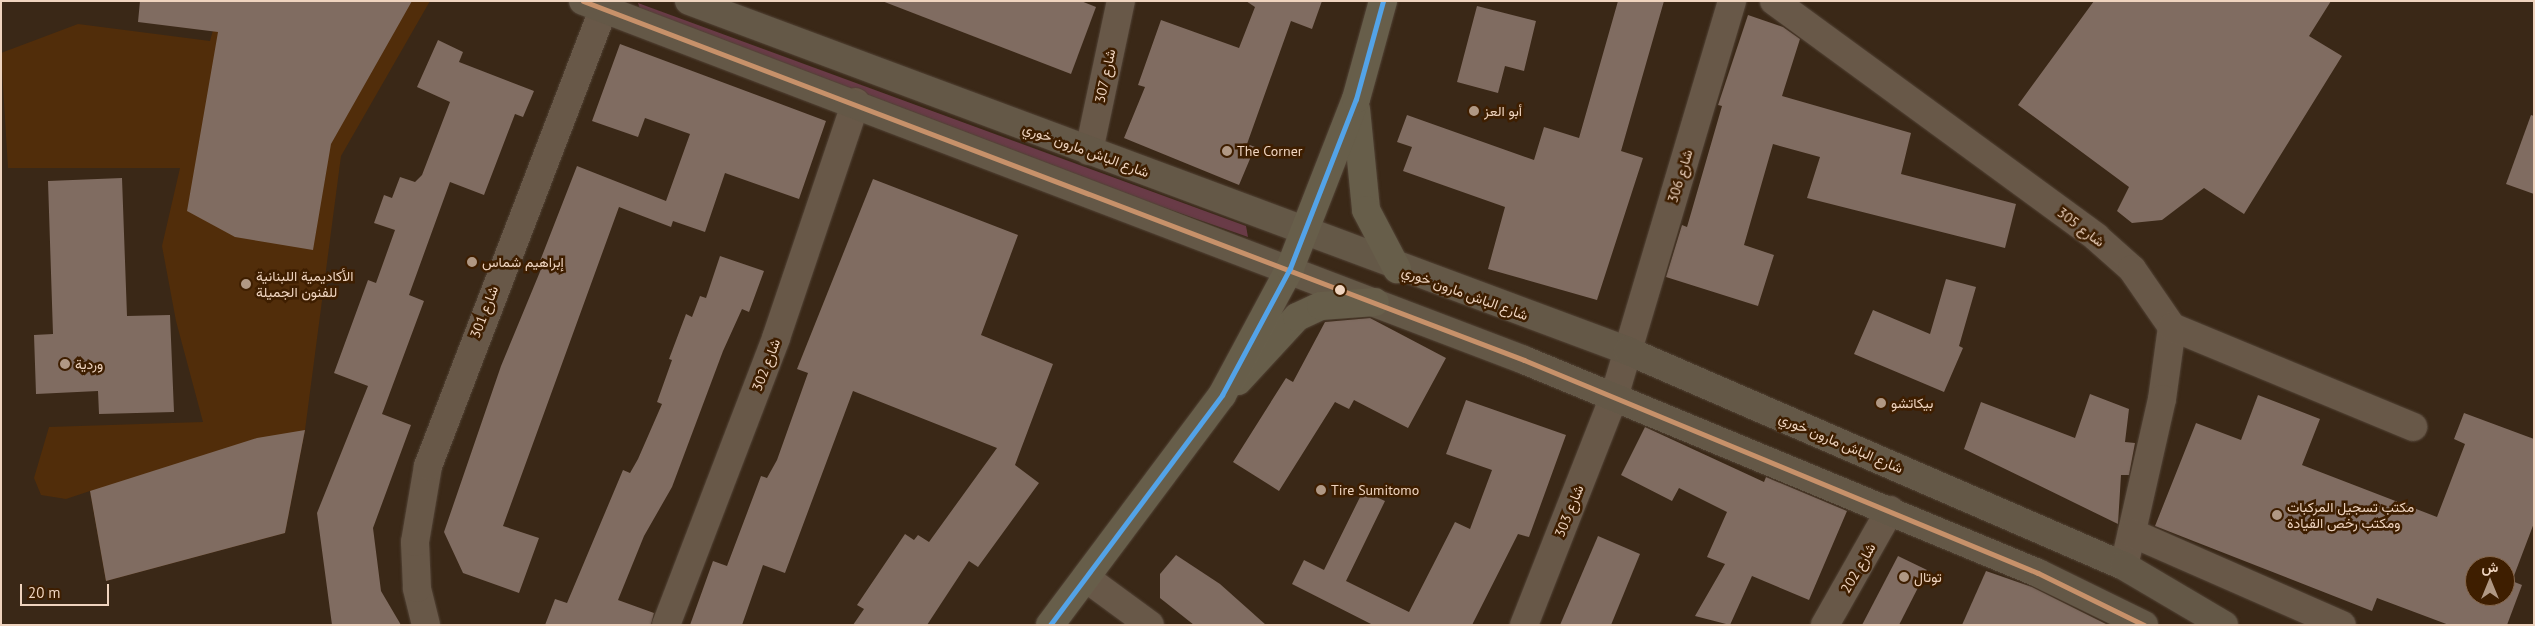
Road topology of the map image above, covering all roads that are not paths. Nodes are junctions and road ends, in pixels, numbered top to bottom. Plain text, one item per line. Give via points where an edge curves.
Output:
1 (688, 1) edge
2 (1121, 1) edge
3 (1383, 1) edge
4 (1732, 1) edge
5 (1774, 1) edge
6 (593, 5) edge
7 (1356, 99) junction
8 (856, 102) junction
9 (1089, 151) junction
10 (1307, 232) junction
11 (1290, 268) junction
12 (1397, 268) junction
13 (1375, 302) junction
14 (2172, 327) junction
15 (1628, 351) junction
16 (1222, 395) junction
17 (1614, 397) junction
18 (2413, 427) dead end
19 (1890, 510) junction
20 (2132, 533) junction
21 (2124, 566) junction
22 (1086, 578) junction
23 (426, 625) edge
24 (666, 625) edge
25 (1050, 625) edge
26 (1150, 625) edge
27 (1524, 625) edge
28 (1825, 625) edge
29 (2144, 625) edge
30 (2224, 625) edge
31 (2342, 625) edge

1 - 9 main road, شارع الباش مارون خوري
2 - 9 street, شارع 307
3 - 7 highway
4 - 15 street, شارع 306
5 - 14 street, شارع 305 via 2096,237 2132,269
6 - 8 main road
6 - 23 street, شارع 301 via 428,466 415,542 417,588
7 - 10 highway
7 - 12 highway via 1366,210
8 - 11 main road
8 - 24 street, شارع 302 via 776,338
9 - 10 main road, شارع الباش مارون خوري
10 - 11 highway
10 - 12 main road, شارع الباش مارون خوري
11 - 13 main road
11 - 16 highway
12 - 15 main road, شارع الباش مارون خوري
13 - 16 highway via 1321,306 1296,317 1254,368
13 - 17 main road
14 - 18 street
14 - 20 street via 2162,399
15 - 17 street, شارع 306
15 - 21 main road, شارع الباش مارون خوري
16 - 22 highway
17 - 19 main road
17 - 27 street, شارع 303
19 - 28 street, شارع 202
19 - 29 main road via 2038,573
20 - 21 street
20 - 31 street
21 - 30 main road, شارع الباش مارون خوري
22 - 25 highway
22 - 26 street

